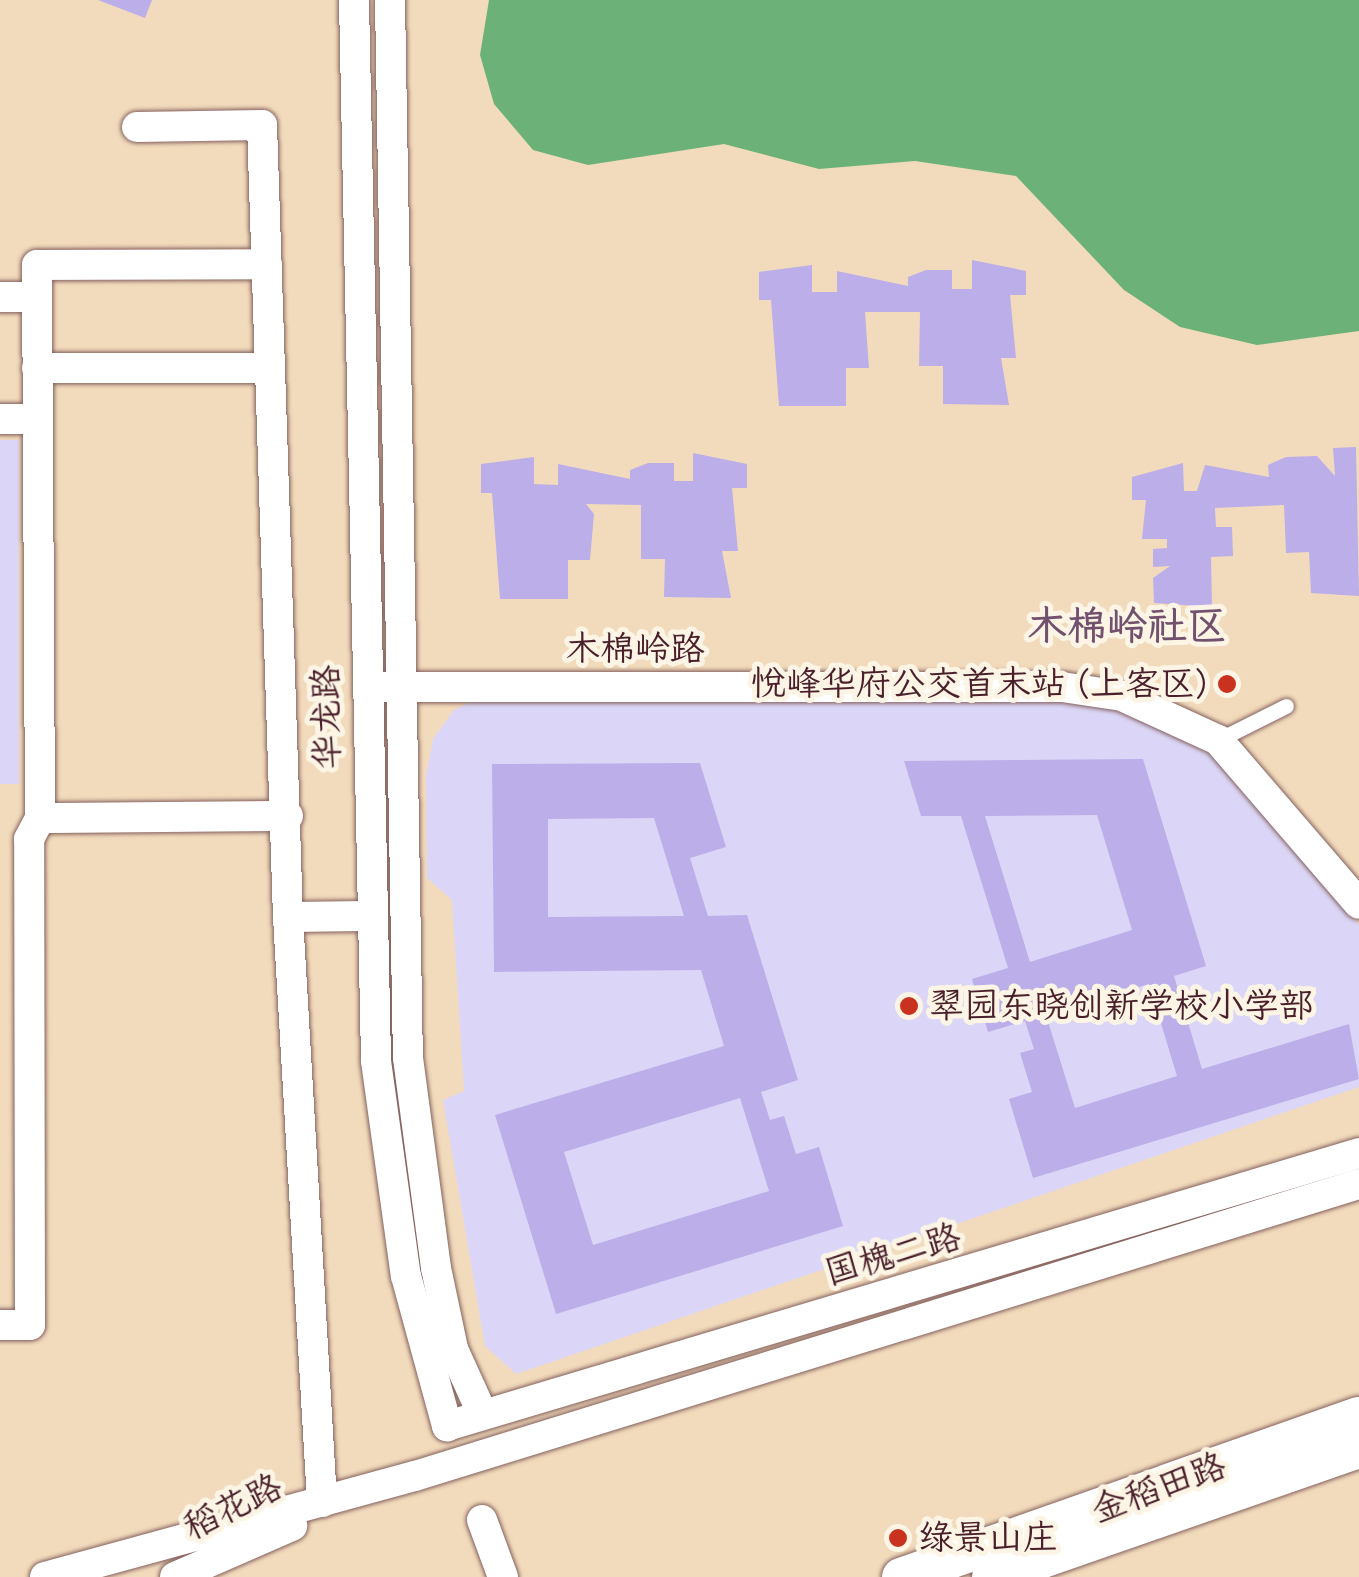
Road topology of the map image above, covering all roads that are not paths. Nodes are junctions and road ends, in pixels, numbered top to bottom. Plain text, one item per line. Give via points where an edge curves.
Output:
1 (354, 0) edge
2 (390, 0) edge
3 (137, 127) dead end
4 (268, 264) junction
5 (0, 297) edge
6 (37, 297) junction
7 (37, 368) junction
8 (269, 368) junction
9 (0, 419) edge
10 (37, 419) junction
11 (364, 686) junction
12 (397, 686) junction
13 (1286, 706) dead end
14 (1218, 740) junction
15 (288, 816) junction
16 (40, 818) junction
17 (1359, 904) edge
18 (367, 916) junction
19 (288, 917) junction
20 (15, 1060) edge
21 (1359, 1152) edge
22 (1359, 1184) edge
23 (890, 1295) junction
24 (899, 1324) junction
25 (0, 1325) edge
26 (482, 1414) junction
27 (1359, 1416) edge
28 (446, 1426) joint
29 (1359, 1450) edge
30 (322, 1502) junction
31 (482, 1520) dead end
32 (46, 1577) edge
33 (176, 1577) edge
34 (502, 1577) edge
35 (902, 1577) edge
36 (991, 1577) edge

1 - 11 street, 华龙路
2 - 12 street, 华龙路
3 - 4 street via 262,125
4 - 6 street via 37,266
4 - 8 street
5 - 6 street
6 - 7 street
7 - 8 street
7 - 10 street
8 - 15 street
9 - 10 street
10 - 16 street
11 - 12 street, 木棉岭路
11 - 18 street, 华龙路
12 - 14 street, 木棉岭路 via 1062,686 1164,709
12 - 26 street, 华龙路 via 408,1058 436,1268 453,1349
13 - 14 lane
14 - 17 street, 木棉岭路
15 - 16 street
15 - 19 street
16 - 20 street via 30,839
18 - 19 street
18 - 28 street, 华龙路 via 389,1180 422,1354
19 - 30 street
20 - 25 street via 30,1325
21 - 23 street, 国槐二路
22 - 24 street, 国槐二路
23 - 24 street
23 - 26 street, 国槐二路
24 - 30 street, 国槐二路
26 - 28 street, 国槐二路
27 - 35 street, 金稻田路
29 - 36 street, 金稻田路
30 - 32 street, 国槐二路
30 - 33 street, 稻花路 via 294,1525
31 - 34 street

